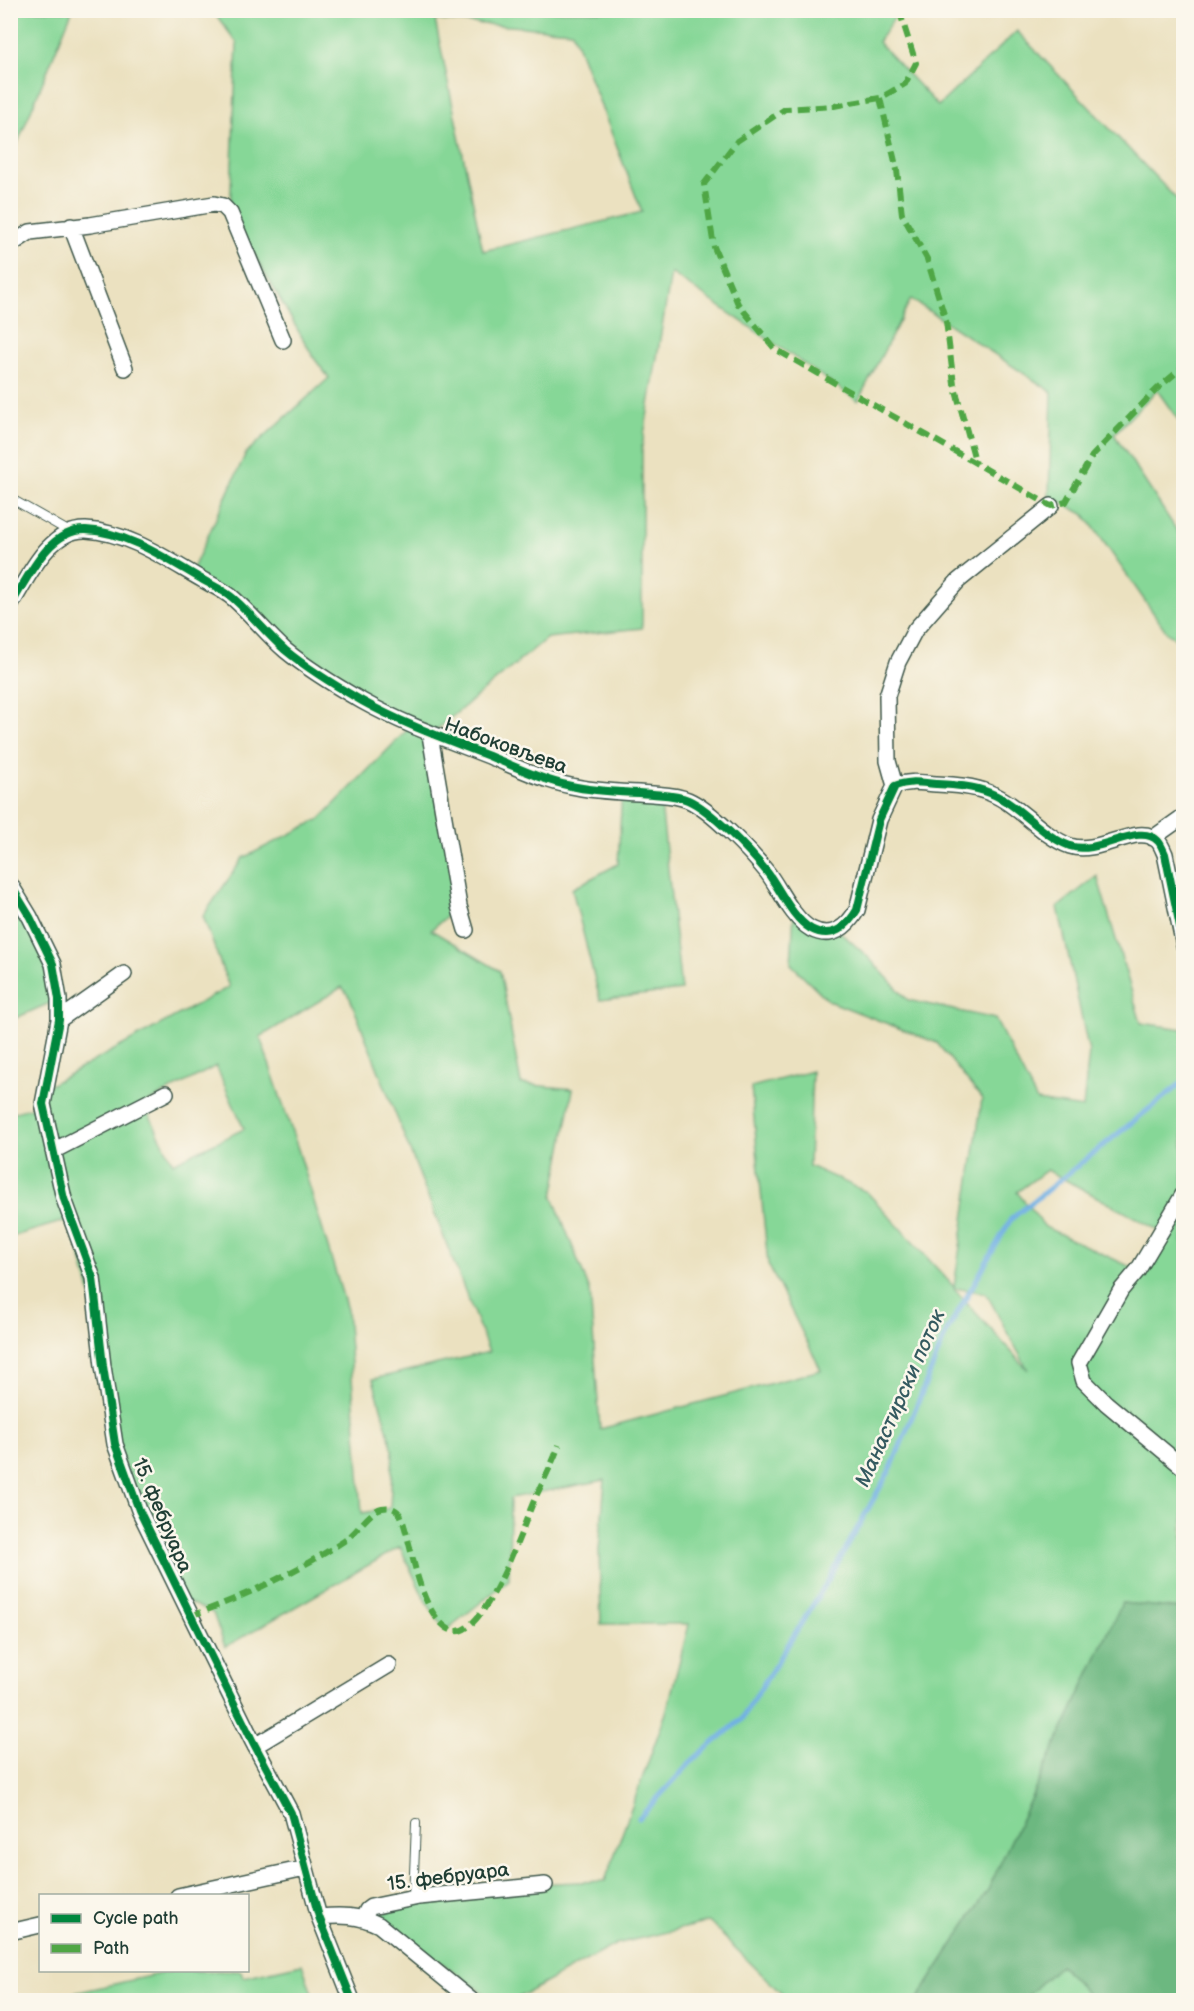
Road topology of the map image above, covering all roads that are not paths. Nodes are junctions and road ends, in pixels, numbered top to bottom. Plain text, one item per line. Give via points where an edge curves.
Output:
1 (71, 226) junction
2 (10, 245) edge
3 (283, 340) dead end
4 (125, 368) dead end
5 (10, 498) edge
6 (1051, 506) dead end
7 (70, 532) junction
8 (10, 606) edge
9 (430, 735) junction
10 (896, 786) junction
11 (1184, 816) edge
12 (1153, 838) junction
13 (10, 884) edge
14 (466, 930) dead end
15 (1184, 946) edge
16 (124, 974) dead end
17 (58, 1020) junction
18 (166, 1093) dead end
19 (53, 1151) junction
20 (1184, 1193) edge
21 (1184, 1468) edge
22 (389, 1665) dead end
23 (255, 1746) junction
24 (416, 1823) dead end
25 (305, 1868) junction
26 (545, 1885) dead end
27 (187, 1894) edge
28 (412, 1899) junction
29 (319, 1917) junction
30 (363, 1918) junction
31 (39, 1925) edge
32 (10, 1932) edge
33 (352, 2001) edge
34 (471, 2001) edge

1 - 2 street via 30,232
1 - 3 street via 214,204 223,206 230,213
1 - 4 street
5 - 7 lane
6 - 10 street via 958,581 915,630 898,662 887,696 888,761
7 - 8 street via 49,546
7 - 9 street, Набоковљева via 100,531 118,536 184,568 232,596 285,649 318,673 361,701
9 - 10 street, Набоковљева via 541,779 573,787 690,800 736,838 767,872 794,912 811,928 827,933 839,931 857,910 879,820
9 - 14 street
10 - 12 street via 910,782 961,785 992,793 1057,840 1078,848 1102,846 1135,834
11 - 12 street
12 - 15 street via 1165,854
13 - 17 street, 15. фебруара via 53,964
16 - 17 street
17 - 19 street, 15. фебруара via 43,1104
18 - 19 street
19 - 23 street, 15. фебруара via 64,1199 93,1278 115,1444 138,1510
20 - 21 street via 1079,1363 1083,1381
22 - 23 street
23 - 25 street, 15. фебруара via 291,1813
24 - 28 lane
25 - 27 street
25 - 29 street, 15. фебруара
26 - 28 street, 15. фебруара
28 - 30 street, 15. фебруара via 371,1907
29 - 30 street
29 - 33 street, 15. фебруара
30 - 34 street via 389,1932
31 - 32 street

